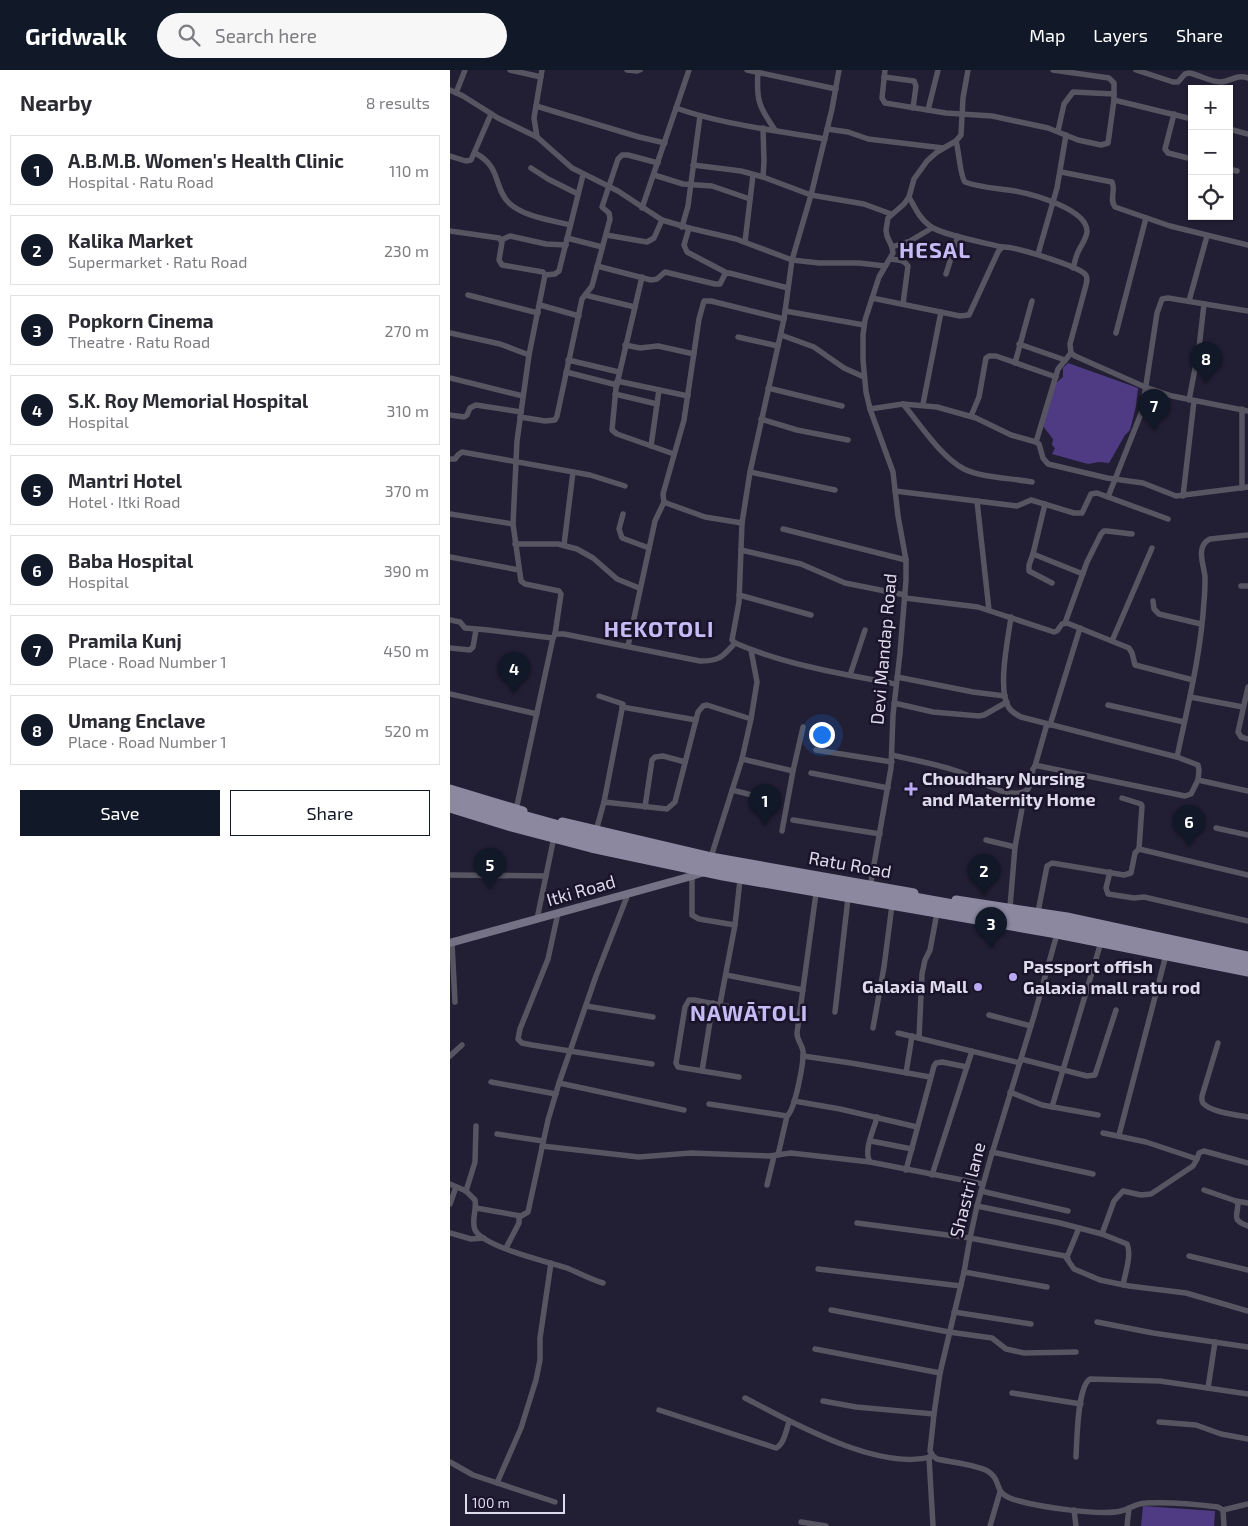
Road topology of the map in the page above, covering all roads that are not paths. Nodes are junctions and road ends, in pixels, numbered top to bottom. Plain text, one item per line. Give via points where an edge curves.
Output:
1 (464, 70) edge
2 (510, 70) edge
3 (542, 70) edge
4 (627, 70) edge
5 (640, 70) edge
6 (689, 70) edge
7 (747, 70) edge
8 (839, 70) edge
9 (938, 70) edge
10 (968, 70) edge
11 (1053, 70) edge
12 (1136, 70) edge
13 (1062, 71) edge
14 (758, 72) junction
15 (885, 73) edge
16 (1099, 73) edge
17 (541, 77) junction
18 (1248, 78) edge
19 (836, 89) junction
20 (453, 91) edge
21 (1114, 97) junction
22 (536, 106) junction
23 (676, 108) junction
24 (913, 108) junction
25 (928, 110) junction
26 (491, 114) junction
27 (963, 114) junction
28 (1174, 114) junction
29 (700, 116) junction
30 (1188, 118) edge
31 (763, 128) junction
32 (827, 129) junction
33 (775, 130) junction
34 (1233, 130) edge
35 (1058, 131) junction
36 (1248, 134) edge
37 (1066, 135) junction
38 (537, 137) junction
39 (825, 139) junction
40 (956, 141) junction
41 (665, 143) junction
42 (944, 148) junction
43 (475, 153) junction
44 (450, 156) edge
45 (1188, 158) edge
46 (658, 163) junction
47 (693, 165) junction
48 (531, 168) dead end
49 (1233, 170) edge
50 (1237, 171) dead end
51 (1061, 172) junction
52 (582, 175) junction
53 (654, 175) junction
54 (753, 175) junction
55 (763, 178) junction
56 (690, 185) junction
57 (608, 186) junction
58 (578, 194) junction
59 (811, 195) junction
60 (909, 197) junction
61 (750, 199) junction
62 (1053, 202) junction
63 (642, 208) junction
64 (891, 214) junction
65 (1146, 218) junction
66 (662, 220) junction
67 (570, 225) junction
68 (685, 228) junction
69 (932, 228) junction
70 (450, 231) edge
71 (606, 235) junction
72 (958, 236) junction
73 (1207, 236) junction
74 (501, 240) junction
75 (566, 241) junction
76 (745, 242) junction
77 (1248, 245) edge
78 (1002, 246) junction
79 (602, 247) junction
80 (892, 247) junction
81 (1038, 254) junction
82 (890, 259) junction
83 (792, 260) junction
84 (596, 266) junction
85 (885, 266) junction
86 (1073, 268) junction
87 (727, 273) junction
88 (946, 274) dead end
89 (545, 275) junction
90 (642, 278) junction
91 (788, 288) junction
92 (585, 294) junction
93 (468, 295) dead end
94 (872, 298) junction
95 (1032, 301) dead end
96 (1189, 302) junction
97 (903, 304) junction
98 (1204, 304) junction
99 (540, 305) junction
100 (635, 306) junction
101 (785, 311) junction
102 (1248, 311) edge
103 (941, 312) junction
104 (538, 313) junction
105 (579, 316) junction
106 (784, 319) junction
107 (864, 325) junction
108 (450, 333) edge
109 (1116, 333) dead end
110 (781, 335) junction
111 (738, 338) dead end
112 (1019, 344) junction
113 (625, 345) junction
114 (778, 346) junction
115 (1071, 353) junction
116 (694, 354) junction
117 (529, 355) junction
118 (568, 360) junction
119 (1065, 360) junction
120 (1015, 363) junction
121 (566, 372) junction
122 (619, 372) junction
123 (864, 377) junction
124 (1056, 377) junction
125 (450, 378) edge
126 (617, 383) junction
127 (1145, 387) junction
128 (768, 388) junction
129 (659, 390) junction
130 (615, 394) junction
131 (523, 396) junction
132 (688, 396) junction
133 (1192, 400) junction
134 (657, 404) junction
135 (903, 404) junction
136 (923, 404) junction
137 (842, 406) dead end
138 (870, 409) junction
139 (1245, 410) edge
140 (450, 415) edge
141 (520, 415) junction
142 (971, 416) junction
143 (761, 419) junction
144 (848, 440) dead end
145 (1036, 442) junction
146 (650, 446) junction
147 (674, 454) junction
148 (450, 459) edge
149 (516, 463) junction
150 (573, 472) junction
151 (750, 472) junction
152 (1115, 479) junction
153 (1032, 482) dead end
154 (625, 486) dead end
155 (1245, 488) edge
156 (835, 490) dead end
157 (895, 491) junction
158 (1183, 496) junction
159 (1108, 497) junction
160 (978, 501) junction
161 (664, 502) junction
162 (1045, 504) junction
163 (450, 514) edge
164 (623, 514) dead end
165 (1168, 519) dead end
166 (513, 524) junction
167 (742, 524) junction
168 (784, 529) dead end
169 (1132, 534) dead end
170 (1248, 535) edge
171 (515, 544) junction
172 (564, 545) junction
173 (649, 548) junction
174 (1152, 548) dead end
175 (741, 550) junction
176 (1033, 554) junction
177 (450, 557) edge
178 (906, 560) junction
179 (519, 570) junction
180 (1083, 574) junction
181 (1052, 583) dead end
182 (1241, 586) dead end
183 (1248, 586) edge
184 (639, 588) junction
185 (739, 595) junction
186 (905, 597) junction
187 (1153, 601) dead end
188 (989, 610) junction
189 (811, 615) dead end
190 (1011, 617) junction
191 (450, 620) edge
192 (1065, 623) junction
193 (1201, 624) junction
194 (1080, 628) junction
195 (476, 630) junction
196 (865, 630) dead end
197 (554, 636) junction
198 (1112, 641) junction
199 (735, 643) junction
200 (628, 646) junction
201 (450, 648) edge
202 (751, 650) junction
203 (850, 675) junction
204 (1193, 680) junction
205 (897, 681) junction
206 (1248, 687) edge
207 (450, 694) edge
208 (1247, 695) edge
209 (599, 696) dead end
210 (1190, 697) junction
211 (1006, 699) junction
212 (894, 703) junction
213 (1108, 705) dead end
214 (622, 707) junction
215 (1243, 707) junction
216 (537, 714) junction
217 (751, 718) junction
218 (696, 720) junction
219 (1184, 722) junction
220 (1049, 725) junction
221 (803, 727) dead end
222 (1248, 739) edge
223 (816, 750) dead end
224 (892, 755) junction
225 (1177, 756) junction
226 (742, 759) junction
227 (685, 762) junction
228 (892, 762) junction
229 (1035, 766) junction
230 (793, 771) junction
231 (811, 773) dead end
232 (1198, 780) junction
233 (888, 788) junction
234 (450, 789) edge
235 (732, 790) junction
236 (1248, 791) edge
237 (1025, 792) junction
238 (450, 795) edge
239 (1122, 798) dead end
240 (768, 799) dead end
241 (450, 802) edge
242 (604, 802) junction
243 (646, 807) junction
244 (450, 808) edge
245 (516, 809) junction
246 (793, 820) dead end
247 (511, 827) junction
248 (1216, 828) dead end
249 (596, 830) junction
250 (782, 831) dead end
251 (880, 834) junction
252 (1248, 835) edge
253 (554, 837) junction
254 (986, 840) dead end
255 (592, 848) junction
256 (1015, 848) junction
257 (1139, 849) junction
258 (711, 857) junction
259 (704, 872) junction
260 (1110, 872) junction
261 (450, 874) edge
262 (1248, 875) edge
263 (546, 876) junction
264 (692, 876) junction
265 (740, 880) junction
266 (870, 885) junction
267 (816, 893) junction
268 (628, 894) junction
269 (848, 898) junction
270 (868, 901) junction
271 (892, 905) junction
272 (1010, 907) junction
273 (1038, 912) junction
274 (558, 913) junction
275 (937, 913) junction
276 (537, 919) junction
277 (1248, 921) edge
278 (735, 925) junction
279 (1057, 934) junction
280 (1102, 942) junction
281 (451, 943) edge
282 (1166, 955) junction
283 (1248, 956) edge
284 (1248, 961) edge
285 (1248, 968) edge
286 (1248, 972) edge
287 (726, 975) junction
288 (803, 990) junction
289 (455, 1002) dead end
290 (713, 1003) junction
291 (720, 1004) junction
292 (586, 1006) junction
293 (1116, 1010) dead end
294 (758, 1012) dead end
295 (835, 1012) dead end
296 (990, 1015) dead end
297 (653, 1017) dead end
298 (1031, 1026) junction
299 (873, 1028) dead end
300 (898, 1033) dead end
301 (916, 1037) junction
302 (1218, 1043) dead end
303 (462, 1045) dead end
304 (570, 1051) junction
305 (972, 1051) junction
306 (450, 1056) edge
307 (803, 1056) junction
308 (1020, 1061) junction
309 (652, 1064) dead end
310 (967, 1067) junction
311 (1062, 1070) junction
312 (702, 1072) junction
313 (906, 1073) junction
314 (740, 1077) dead end
315 (930, 1077) junction
316 (491, 1082) dead end
317 (559, 1083) junction
318 (1010, 1092) junction
319 (556, 1094) junction
320 (794, 1101) junction
321 (709, 1104) dead end
322 (1052, 1107) junction
323 (684, 1110) dead end
324 (1098, 1115) dead end
325 (787, 1116) junction
326 (1248, 1116) edge
327 (877, 1117) junction
328 (476, 1126) dead end
329 (917, 1127) junction
330 (1103, 1133) dead end
331 (497, 1134) dead end
332 (1119, 1135) junction
333 (870, 1141) junction
334 (543, 1144) junction
335 (912, 1149) junction
336 (992, 1152) junction
337 (776, 1155) junction
338 (1197, 1159) junction
339 (870, 1162) junction
340 (1248, 1163) edge
341 (906, 1170) junction
342 (1093, 1174) dead end
343 (932, 1175) junction
344 (983, 1184) junction
345 (767, 1185) dead end
346 (453, 1186) edge
347 (1204, 1190) dead end
348 (466, 1191) junction
349 (981, 1191) junction
350 (1236, 1201) junction
351 (1248, 1203) edge
352 (450, 1204) edge
353 (978, 1206) junction
354 (476, 1208) junction
355 (1068, 1211) dead end
356 (521, 1216) junction
357 (857, 1223) dead end
358 (1248, 1226) edge
359 (1079, 1228) junction
360 (450, 1233) edge
361 (1102, 1234) junction
362 (484, 1238) junction
363 (970, 1238) junction
364 (506, 1248) junction
365 (1189, 1256) dead end
366 (1068, 1259) junction
367 (551, 1263) junction
368 (818, 1269) dead end
369 (1248, 1270) edge
370 (964, 1272) junction
371 (602, 1283) dead end
372 (1123, 1285) junction
373 (961, 1286) junction
374 (1047, 1287) dead end
375 (831, 1310) dead end
376 (1248, 1311) edge
377 (954, 1312) junction
378 (1097, 1322) dead end
379 (1031, 1324) dead end
380 (949, 1332) junction
381 (1215, 1342) junction
382 (1248, 1347) edge
383 (815, 1349) dead end
384 (1076, 1352) dead end
385 (940, 1373) junction
386 (1208, 1388) junction
387 (1012, 1393) dead end
388 (1248, 1394) edge
389 (745, 1398) dead end
390 (823, 1401) dead end
391 (1081, 1404) junction
392 (659, 1410) dead end
393 (934, 1414) junction
394 (789, 1422) junction
395 (1158, 1422) dead end
396 (1248, 1440) edge
397 (932, 1457) junction
398 (1076, 1457) dead end
399 (450, 1462) edge
400 (497, 1483) junction
401 (1000, 1492) junction
402 (555, 1502) dead end
403 (1248, 1504) edge
404 (1129, 1508) junction
405 (1074, 1510) junction
406 (1223, 1510) junction
407 (801, 1522) dead end
408 (826, 1526) edge
409 (933, 1526) edge
410 (990, 1526) edge
411 (1076, 1526) edge
412 (1127, 1526) edge
413 (1224, 1526) edge

1 - 20 street
2 - 17 street
3 - 17 street
4 - 5 street
6 - 23 street
7 - 14 street
8 - 19 street
9 - 25 street
10 - 27 street
11 - 13 street
12 - 18 street via 1173,82 1189,73 1215,81 1238,76
13 - 16 street
14 - 19 street
14 - 33 street via 757,97
15 - 24 street via 914,81
15 - 24 street via 883,101
16 - 21 street via 1112,80
17 - 22 street
19 - 32 street
20 - 26 street
21 - 28 street
21 - 35 street via 1073,92 1064,104
21 - 37 street via 1108,143 1101,145
22 - 38 street
22 - 41 street
23 - 29 street
23 - 41 street
24 - 25 street
25 - 27 street
26 - 38 street
26 - 43 street
27 - 35 street via 992,116
27 - 40 street via 961,135
28 - 30 street
28 - 45 street via 1165,149 1168,153
29 - 31 street
29 - 47 street
31 - 33 street
31 - 55 street
32 - 39 street
32 - 42 street via 868,139
33 - 39 street
34 - 36 street
35 - 37 street
37 - 51 street
38 - 52 street
39 - 59 street
40 - 42 street
40 - 62 street via 961,176 966,182
41 - 46 street
42 - 60 street via 919,171
43 - 44 street via 469,161
43 - 67 street via 488,162 507,201 515,208
46 - 53 street
46 - 57 street via 622,155
47 - 54 street
47 - 56 street
48 - 58 street
49 - 50 street
51 - 62 street
51 - 65 street via 1112,182 1113,206
52 - 57 street
52 - 58 street
53 - 56 street
53 - 63 street
54 - 55 street
54 - 61 street
55 - 59 street
56 - 61 street via 712,186
56 - 68 street
57 - 63 street
57 - 71 street via 602,207 611,215
58 - 67 street
59 - 64 street via 864,204
59 - 83 street
60 - 64 street
60 - 69 street
61 - 76 street
62 - 81 street
62 - 86 street via 1072,211 1086,225 1085,239
63 - 66 street
64 - 80 street, Devi Mandap Road via 886,230
65 - 73 street
65 - 109 street
66 - 68 street
66 - 71 street via 654,238 647,242
67 - 75 street
68 - 76 street
68 - 87 street via 687,252
69 - 72 street
69 - 80 street via 910,242
70 - 74 street
71 - 79 street
72 - 78 street
72 - 88 street
73 - 77 street
73 - 96 street
74 - 75 street via 510,236 546,244
74 - 89 street via 499,260 502,265
75 - 79 street
75 - 89 street via 559,271
76 - 83 street
78 - 81 street
78 - 103 street via 969,315
79 - 84 street
80 - 82 street, Devi Mandap Road
81 - 86 street
82 - 85 street, Devi Mandap Road
82 - 97 street via 900,260 908,266
83 - 85 street
83 - 91 street
84 - 90 street
84 - 92 street via 592,286
85 - 94 street, Devi Mandap Road
86 - 115 street via 1084,273 1087,280 1070,344
87 - 90 street via 717,284 667,272 654,280
87 - 91 street
89 - 99 street
90 - 100 street
91 - 101 street
92 - 100 street
92 - 105 street
93 - 104 street
94 - 97 street
94 - 107 street, Devi Mandap Road
95 - 112 street
96 - 98 street
96 - 127 street via 1162,299
97 - 103 street
98 - 102 street
98 - 133 street
99 - 104 street
99 - 105 street
100 - 113 street
101 - 106 street
101 - 107 street
103 - 136 street
104 - 117 street
105 - 118 street
106 - 110 street
106 - 116 street via 706,300 702,304
107 - 123 street, Devi Mandap Road
108 - 117 street via 500,344
110 - 114 street
110 - 123 street via 814,347 844,368
111 - 114 street
112 - 119 street
112 - 120 street
113 - 116 street via 640,348 654,345
113 - 122 street
114 - 128 street
115 - 119 street
115 - 127 street
116 - 132 street
117 - 131 street
118 - 121 street
118 - 122 street
119 - 124 street
120 - 124 street
120 - 142 street via 996,356 986,358 979,397
121 - 126 street
121 - 141 street via 554,420
122 - 126 street
123 - 138 street, Devi Mandap Road
124 - 145 street
125 - 131 street
126 - 129 street
126 - 130 street
127 - 133 street
127 - 152 street via 1138,424
128 - 137 street
128 - 143 street
129 - 132 street
129 - 134 street
130 - 134 street
130 - 146 street via 613,433
131 - 141 street
132 - 147 street
133 - 139 street
133 - 158 street
134 - 146 street
135 - 136 street
135 - 138 street
135 - 153 street via 940,449 963,468 984,475
136 - 142 street
138 - 157 street, Devi Mandap Road via 892,465
139 - 155 street
140 - 141 street via 464,417 476,405
141 - 149 street
142 - 145 street via 1011,435
143 - 144 street
143 - 151 street
145 - 152 street via 1048,464
146 - 147 street
147 - 161 street via 663,494
148 - 149 street via 455,459 462,452
149 - 150 street
149 - 166 street
150 - 154 street
150 - 172 street
151 - 156 street
151 - 167 street
152 - 158 street via 1143,483
152 - 159 street
155 - 158 street
157 - 160 street
157 - 178 street, Devi Mandap Road
159 - 162 street via 1091,494 1082,513 1078,514
159 - 165 street
160 - 162 street via 1017,506 1031,500
160 - 188 street
161 - 167 street via 705,517
161 - 173 street via 655,521
162 - 176 street
163 - 166 street
164 - 173 street via 619,529 622,538
166 - 171 street
167 - 175 street
168 - 178 street
169 - 180 street via 1104,531
170 - 193 street via 1210,539 1204,544 1201,555 1205,581
171 - 172 street
171 - 179 street
172 - 184 street via 583,552 617,579
173 - 184 street
174 - 198 street
175 - 185 street
175 - 186 street via 801,564 845,583
176 - 180 street
176 - 181 street via 1029,571
177 - 179 street
178 - 186 street, Devi Mandap Road
179 - 197 street via 521,581 526,584 561,594
180 - 192 street
182 - 183 street
184 - 200 street
185 - 189 street
185 - 199 street via 732,635
186 - 188 street
186 - 205 street, Devi Mandap Road
187 - 193 street via 1159,614
188 - 190 street
190 - 192 street via 1054,632
190 - 211 street via 1004,675
191 - 195 street
192 - 194 street
193 - 204 street
194 - 198 street
194 - 220 street
195 - 197 street
195 - 201 street via 470,650
196 - 203 street
197 - 200 street via 564,634
197 - 216 street
198 - 204 street via 1131,650 1135,665
199 - 200 street via 722,657 707,661
199 - 202 street
202 - 203 street
202 - 217 street via 758,682
203 - 205 street
204 - 210 street
205 - 211 street
205 - 212 street, Devi Mandap Road
206 - 208 street
207 - 216 street
208 - 215 street
209 - 214 street via 619,702
210 - 215 street
210 - 219 street
211 - 212 street via 979,716 933,712
211 - 220 street via 1008,708 1014,713
212 - 224 street, Devi Mandap Road
213 - 219 street
214 - 218 street
214 - 242 street
215 - 222 street via 1238,732
216 - 245 street
217 - 218 street via 707,705 700,708
217 - 226 street
218 - 227 street
219 - 225 street
220 - 225 street
220 - 229 street
221 - 230 street
223 - 228 street
224 - 228 street, Devi Mandap Road
224 - 237 street via 959,772 1006,793
225 - 232 street via 1198,765
226 - 230 street
226 - 235 street
227 - 243 street via 672,806 667,809
227 - 243 street via 663,756 652,760
228 - 233 street, Devi Mandap Road
229 - 232 street via 1185,796 1191,794
229 - 237 street via 1029,789
230 - 250 street
231 - 233 street
232 - 236 street
233 - 251 street, Devi Mandap Road
234 - 245 main road, Ratu Road
235 - 240 street
235 - 258 street
237 - 256 street
238 - 284 main road, bridge via 615,840 721,864 1143,938
239 - 257 street via 1142,806
241 - 285 main road, bridge via 579,838 720,871 1132,942
242 - 243 street
242 - 249 street
244 - 247 main road, Ratu Road
245 - 247 street
245 - 249 main road, Ratu Road
246 - 251 street
247 - 253 main road, Ratu Road
248 - 252 street
249 - 255 street
249 - 258 main road, Ratu Road
251 - 266 street, Devi Mandap Road
253 - 255 main road, Ratu Road
253 - 263 street
254 - 256 street
255 - 259 main road, Ratu Road
256 - 272 street
257 - 260 street via 1135,853 1131,873
257 - 262 street
258 - 259 street
258 - 266 main road, Ratu Road
259 - 264 street, Itki Road
259 - 265 main road, Ratu Road
260 - 273 street via 1049,864
260 - 277 street via 1106,888 1108,894 1144,897
261 - 263 street
263 - 276 street
264 - 268 street, Itki Road
264 - 278 street via 692,915
265 - 267 main road, Ratu Road
265 - 278 street
266 - 270 street, Devi Mandap Road
266 - 272 main road, Ratu Road
267 - 269 main road, Ratu Road
267 - 288 street
268 - 274 street, Itki Road
268 - 292 street
269 - 270 main road, Ratu Road
269 - 295 street
270 - 271 main road, Ratu Road
271 - 275 main road, Ratu Road
271 - 299 street
272 - 273 main road, Ratu Road
273 - 283 main road, Ratu Road
274 - 276 street, Itki Road
274 - 304 street via 548,959 518,1040
275 - 279 main road, Ratu Road
275 - 301 street via 922,974
276 - 281 street, Itki Road
278 - 287 street
279 - 280 main road, Ratu Road
279 - 298 street, Shastri lane
280 - 282 main road, Ratu Road
280 - 311 street
281 - 289 street
282 - 286 main road, Ratu Road
282 - 332 street
287 - 288 street
287 - 291 street
288 - 307 street via 797,1038
290 - 291 street
290 - 312 street
290 - 312 street via 694,1000 687,1003 676,1063 678,1067
291 - 294 street
292 - 297 street
292 - 304 street
293 - 311 street via 1095,1075
296 - 298 street
298 - 308 street, Shastri lane
300 - 301 street
301 - 305 street
301 - 313 street
302 - 326 street via 1202,1102 1221,1112
303 - 306 street
304 - 309 street
304 - 317 street
305 - 308 street
305 - 310 street
307 - 313 street
307 - 320 street
308 - 311 street
308 - 318 street, Shastri lane
310 - 315 street via 939,1062
310 - 343 street
311 - 322 street
312 - 314 street
313 - 315 street
315 - 329 street
316 - 319 street
317 - 319 street
317 - 323 street
318 - 322 street
318 - 336 street, Shastri lane
319 - 334 street
320 - 325 street
320 - 327 street
321 - 325 street
322 - 324 street
325 - 337 street
327 - 329 street
327 - 333 street
328 - 348 street via 475,1162
329 - 335 street
330 - 332 street
331 - 334 street
332 - 338 street
333 - 335 street
333 - 339 street
334 - 337 street via 639,1157 691,1153
334 - 356 street via 528,1212
335 - 341 street
336 - 342 street
336 - 344 street, Shastri lane
337 - 339 street via 791,1153
337 - 345 street
338 - 340 street via 1204,1151
338 - 361 street via 1193,1166 1151,1194 1123,1191 1114,1201
339 - 341 street
341 - 343 street
343 - 344 street
344 - 349 street, Shastri lane
346 - 348 street
346 - 352 street
347 - 350 street
348 - 354 street via 475,1200
349 - 353 street, Shastri lane
349 - 355 street
350 - 351 street
350 - 358 street via 1236,1219
353 - 359 street
353 - 363 street, Shastri lane
354 - 356 street
354 - 362 street via 475,1229
356 - 364 street
357 - 363 street
359 - 361 street
359 - 366 street
360 - 362 street via 471,1239
361 - 372 street via 1129,1247
362 - 364 street
363 - 366 street
363 - 370 street, Shastri lane
364 - 367 street
365 - 369 street
366 - 372 street via 1071,1266 1080,1272
367 - 371 street
367 - 400 street via 536,1380 521,1428
368 - 373 street
370 - 373 street, Shastri lane
370 - 374 street
372 - 376 street via 1186,1293
373 - 377 street, Shastri lane
375 - 380 street
377 - 379 street
377 - 380 street, Shastri lane
378 - 381 street
380 - 384 street via 992,1338 1006,1349 1024,1353
380 - 385 street, Shastri lane
381 - 382 street
381 - 386 street
383 - 385 street
385 - 393 street, Shastri lane
386 - 388 street
386 - 391 street via 1160,1381 1090,1379 1085,1384
387 - 391 street
389 - 394 street
390 - 393 street via 856,1408
391 - 398 street
392 - 394 street via 776,1448 782,1443
393 - 397 street, Shastri lane
394 - 397 street via 863,1451 899,1459
395 - 396 street via 1196,1425
397 - 401 street via 986,1470 993,1476
397 - 409 street, Shastri lane
399 - 400 street
400 - 402 street
401 - 405 street via 1020,1502
401 - 410 street
403 - 406 street
404 - 405 street via 1115,1512
404 - 406 street via 1143,1503 1165,1502
404 - 412 street
405 - 411 street
406 - 413 street
407 - 408 street

